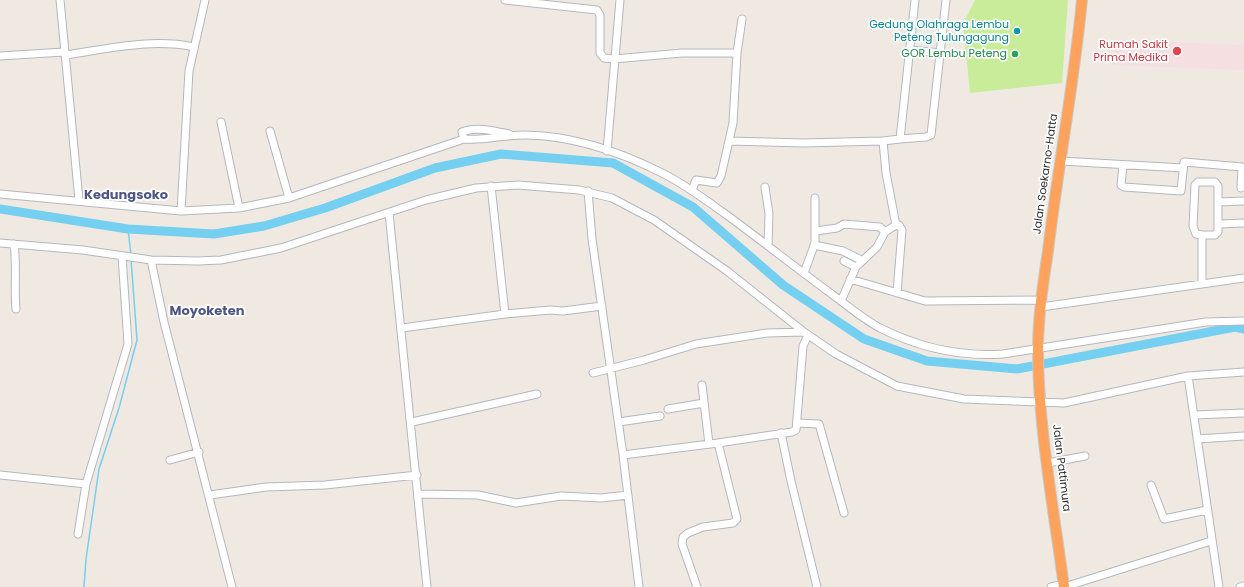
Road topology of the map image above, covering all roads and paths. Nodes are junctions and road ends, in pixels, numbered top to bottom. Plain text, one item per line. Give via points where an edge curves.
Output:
1 (60, 0) edge
2 (205, 0) edge
3 (505, 0) edge
4 (620, 0) edge
5 (916, 0) edge
6 (946, 0) edge
7 (1082, 0) edge
8 (742, 19) dead end
9 (194, 46) junction
10 (910, 50) junction
11 (64, 53) junction
12 (737, 53) junction
13 (940, 53) junction
14 (0, 56) edge
15 (614, 59) junction
16 (221, 122) dead end
17 (270, 131) dead end
18 (900, 139) junction
19 (730, 141) junction
20 (883, 141) junction
21 (607, 151) junction
22 (1061, 161) junction
23 (1122, 165) junction
24 (1183, 168) junction
25 (491, 186) junction
26 (765, 187) dead end
27 (1241, 188) dead end
28 (692, 190) junction
29 (588, 191) junction
30 (0, 194) edge
31 (289, 198) junction
32 (815, 198) dead end
33 (79, 200) junction
34 (1244, 201) edge
35 (1218, 202) junction
36 (240, 208) junction
37 (181, 211) junction
38 (389, 213) junction
39 (1244, 223) edge
40 (896, 224) junction
41 (1219, 224) junction
42 (883, 230) junction
43 (816, 231) junction
44 (1202, 236) junction
45 (0, 242) edge
46 (14, 244) junction
47 (814, 245) junction
48 (768, 246) junction
49 (123, 256) junction
50 (860, 259) junction
51 (151, 260) junction
52 (844, 261) dead end
53 (854, 266) junction
54 (804, 273) junction
55 (1244, 278) edge
56 (850, 279) junction
57 (1202, 284) junction
58 (897, 293) junction
59 (841, 301) junction
60 (1041, 303) junction
61 (602, 306) junction
62 (16, 309) dead end
63 (505, 314) junction
64 (1244, 321) edge
65 (402, 328) junction
66 (806, 334) junction
67 (1038, 351) junction
68 (611, 368) junction
69 (1244, 372) edge
70 (593, 373) dead end
71 (1188, 376) junction
72 (702, 385) dead end
73 (537, 394) dead end
74 (1041, 401) junction
75 (704, 403) junction
76 (668, 409) dead end
77 (1244, 413) edge
78 (1194, 415) junction
79 (660, 416) dead end
80 (412, 422) junction
81 (619, 422) junction
82 (797, 423) junction
83 (781, 433) junction
84 (1244, 436) edge
85 (1197, 439) junction
86 (718, 443) junction
87 (709, 444) junction
88 (199, 452) junction
89 (624, 455) junction
90 (1085, 456) dead end
91 (170, 460) dead end
92 (1048, 463) junction
93 (0, 475) edge
94 (417, 475) junction
95 (86, 484) junction
96 (1151, 485) dead end
97 (419, 494) junction
98 (628, 494) junction
99 (210, 496) junction
100 (1207, 510) junction
101 (844, 513) dead end
102 (78, 534) dead end
103 (1212, 541) junction
104 (1064, 586) edge
105 (1244, 586) edge
106 (232, 587) edge
107 (427, 587) edge
108 (639, 587) edge
109 (697, 587) edge
110 (817, 587) edge
111 (1051, 587) edge
112 (1219, 587) edge
113 (1240, 587) edge

1 - 11 street
2 - 9 street
3 - 15 street via 597,10 600,15 600,53 604,58
4 - 15 street
5 - 10 street
6 - 13 street
7 - 22 highway, Jalan Soekarno-Hatta
8 - 12 street
9 - 11 street via 159,43
9 - 37 street via 187,88
10 - 13 street
10 - 18 street
11 - 14 street
11 - 33 street
12 - 15 street via 682,53
12 - 19 street
13 - 18 street via 931,135
15 - 21 street
16 - 36 street
17 - 31 street
18 - 20 street
19 - 20 street
19 - 28 street via 718,183 697,179
20 - 40 street
21 - 28 street via 650,167
21 - 31 street via 563,139 527,135 464,139
22 - 23 street
22 - 60 highway, Jalan Soekarno-Hatta
23 - 24 street
23 - 24 street via 1121,185 1124,187 1181,191
24 - 27 street via 1184,162 1242,167
25 - 29 street via 542,186
25 - 38 street via 441,196
25 - 63 street
26 - 48 street via 769,214
28 - 48 street
29 - 61 street
29 - 66 street via 612,198 663,226 727,271
30 - 33 street
31 - 36 street
32 - 43 street
33 - 37 street
34 - 35 street
35 - 41 street
35 - 44 street via 1216,183 1196,183 1193,226 1196,234
36 - 37 street
38 - 51 street via 291,245 244,257 207,261
38 - 65 street
39 - 41 street
40 - 42 street via 894,228
40 - 58 street via 902,230
41 - 44 street via 1217,234
42 - 43 street via 844,224 837,228
42 - 50 street via 877,247
43 - 47 street
44 - 57 street
45 - 46 street
46 - 49 street
46 - 62 street via 17,269 14,289
47 - 50 street via 843,251
47 - 54 street
48 - 54 street
49 - 51 street
49 - 95 street via 128,344
50 - 53 street
51 - 88 street via 164,322
52 - 53 street
53 - 56 street
54 - 59 street
55 - 57 street
56 - 58 street
56 - 59 street
57 - 60 street
58 - 60 street via 931,302
59 - 67 street via 879,328 928,347 986,355
60 - 67 highway, Jalan Soekarno-Hatta
61 - 63 street
61 - 68 street
63 - 65 street
64 - 67 street via 1177,326
65 - 80 street
66 - 68 street via 767,333 734,337 696,344
66 - 74 street via 846,361 897,386 964,399
66 - 82 street
67 - 74 highway, Jalan Pattimura
68 - 70 street
68 - 81 street
69 - 71 street
71 - 74 street via 1071,402
71 - 78 street
72 - 75 street
73 - 80 street
74 - 92 highway, Jalan Pattimura
75 - 76 street
75 - 87 street
77 - 78 street
78 - 85 street
79 - 81 street
80 - 94 street
81 - 89 street
82 - 83 street via 795,431
82 - 101 street via 818,424
83 - 86 street
83 - 110 street
84 - 85 street
85 - 100 street
86 - 87 street
86 - 109 street via 737,519 730,524 698,529 683,537 682,544
87 - 89 street
88 - 91 street
88 - 99 street
89 - 98 street
90 - 92 street
92 - 104 highway, Jalan Pattimura
93 - 95 street
94 - 97 street
94 - 99 street via 325,485 266,487
95 - 102 street
96 - 100 street via 1164,520
97 - 98 street via 478,495 516,503 547,497 601,498
97 - 107 street
98 - 108 street
99 - 106 street
100 - 103 street
103 - 104 street
103 - 112 street
104 - 111 street
105 - 113 street

